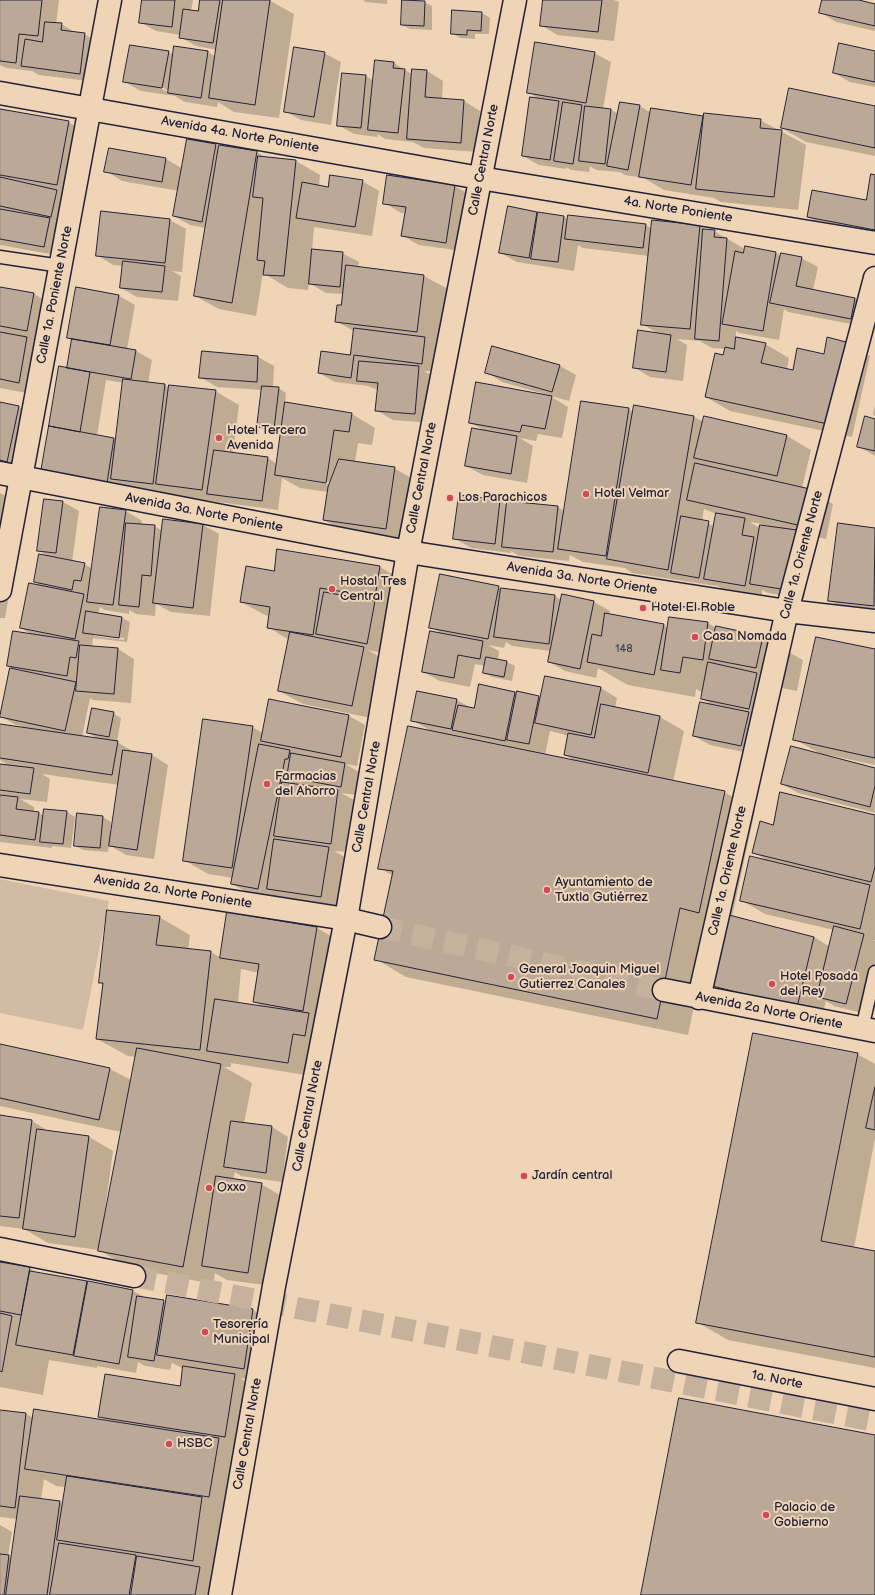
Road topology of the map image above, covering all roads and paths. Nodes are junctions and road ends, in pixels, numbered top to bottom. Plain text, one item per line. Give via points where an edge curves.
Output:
1 (110, 0) edge
2 (515, 0) edge
3 (0, 93) edge
4 (90, 109) junction
5 (480, 178) junction
6 (875, 243) edge
7 (0, 257) edge
8 (61, 266) junction
9 (875, 278) edge
10 (10, 475) edge
11 (408, 552) junction
12 (0, 590) edge
13 (787, 611) junction
14 (875, 622) edge
15 (0, 864) edge
16 (346, 919) junction
17 (380, 927) tunnel mouth
18 (875, 972) edge
19 (664, 990) tunnel mouth
20 (699, 998) junction
21 (868, 1030) edge
22 (0, 1249) edge
23 (134, 1276) tunnel mouth
24 (679, 1361) dead end
25 (875, 1399) edge
26 (220, 1595) edge

1 - 4 street, Calle 1a. Poniente Norte
2 - 5 street, Calle Central Norte
3 - 4 street, Avenida 4a. Norte Poniente
4 - 5 street, Avenida 4a. Norte Poniente
4 - 8 street, Calle 1a. Poniente Norte
5 - 6 street, 4a. Norte Poniente
5 - 11 street, Calle Central Norte
7 - 8 lane
8 - 10 street, Calle 1a. Poniente Norte
9 - 13 street, Calle 1a. Oriente Norte
10 - 11 street, Avenida 3a. Norte Poniente
10 - 12 street, Calle 1a. Poniente Norte
11 - 13 street, Avenida 3a. Norte Oriente
11 - 16 street, Calle Central Norte
13 - 14 street, Avenida 3a. Norte Oriente
13 - 20 street, Calle 1a. Oriente Norte
15 - 16 street, Avenida 2a. Norte Poniente
16 - 17 street, Avenida 2a. Norte Poniente
16 - 26 street, Calle Central Norte via 274,1286
18 - 21 lane
19 - 20 street, Avenida 2a Norte Oriente
20 - 21 street, Avenida 2a Norte Oriente
22 - 23 street
24 - 25 street, 1a. Norte

